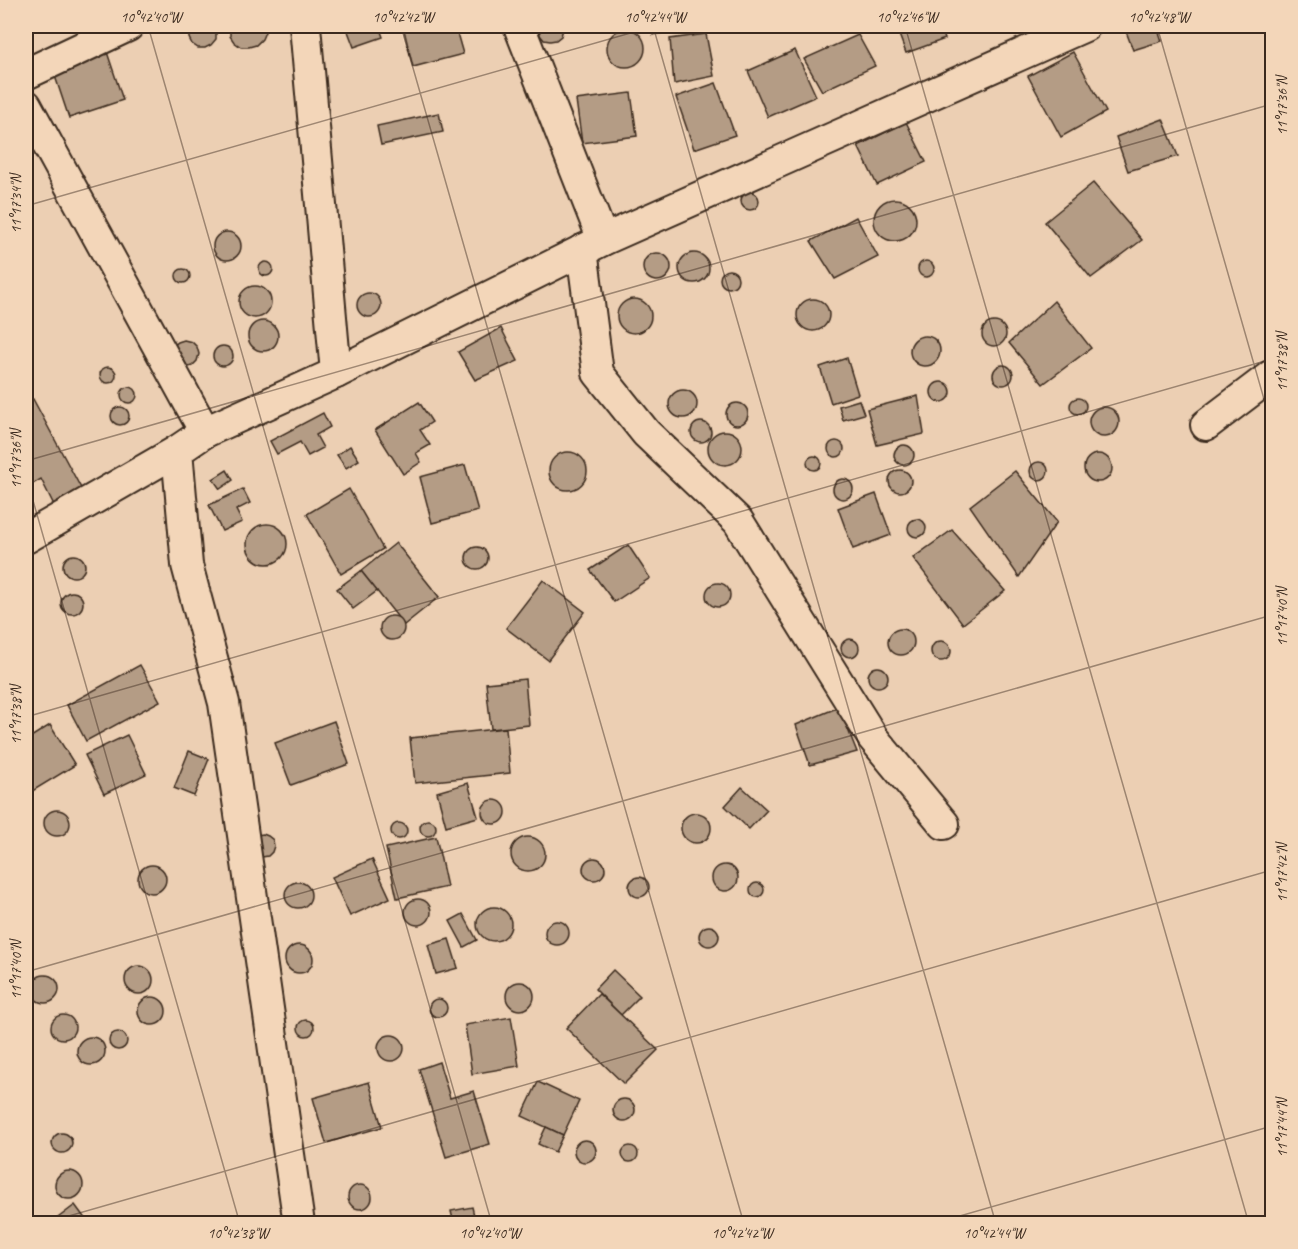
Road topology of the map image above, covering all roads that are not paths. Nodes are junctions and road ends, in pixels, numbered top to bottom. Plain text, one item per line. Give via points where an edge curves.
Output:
1 (128, 26) edge
2 (305, 26) edge
3 (519, 26) edge
4 (1085, 26) edge
5 (26, 74) edge
6 (26, 105) edge
7 (592, 245) junction
8 (336, 373) junction
9 (1272, 375) edge
10 (1206, 425) dead end
11 (205, 432) junction
12 (177, 451) junction
13 (26, 538) edge
14 (944, 824) dead end
15 (299, 1224) edge

1 - 5 street
2 - 8 street
3 - 7 street
4 - 7 street
6 - 11 street
7 - 8 street
7 - 14 street via 598,373 646,432 738,521 873,738
8 - 11 street
9 - 10 street
11 - 12 street
12 - 13 street
12 - 15 street via 187,566 224,702

